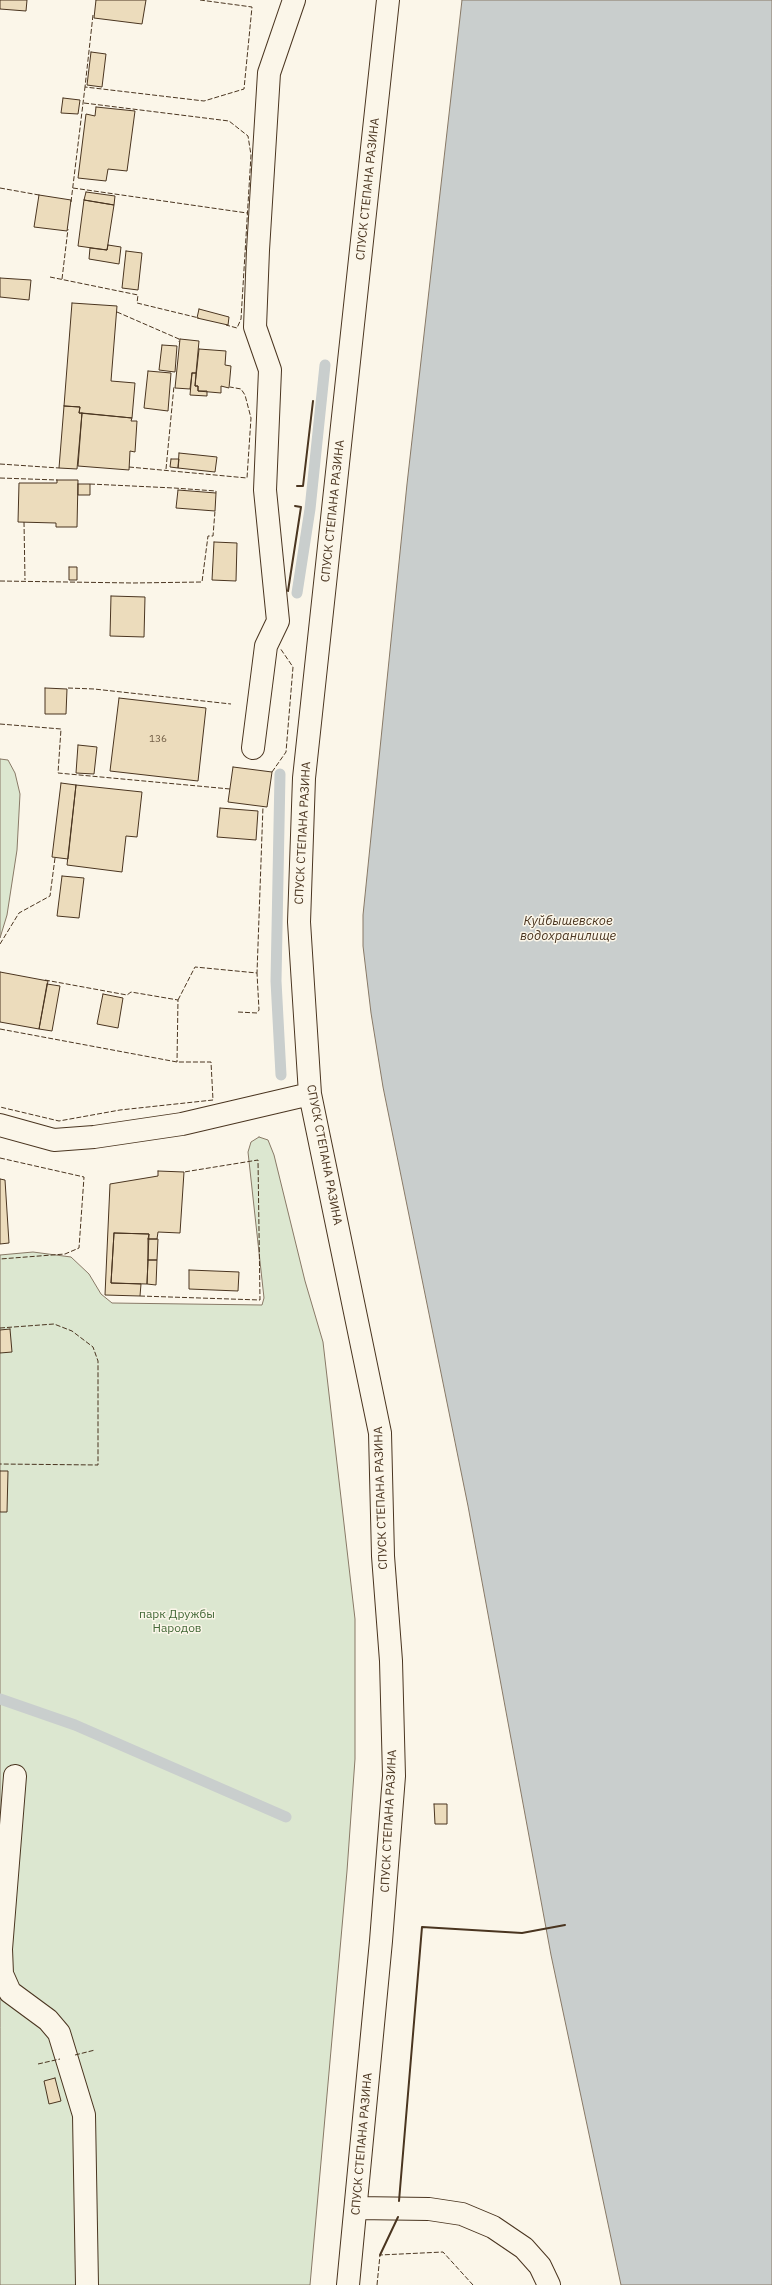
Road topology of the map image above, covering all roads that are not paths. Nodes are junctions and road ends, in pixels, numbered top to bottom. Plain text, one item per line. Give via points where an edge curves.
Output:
1 (294, 0) edge
2 (388, 0) edge
3 (253, 748) dead end
4 (310, 1094) junction
5 (0, 1125) edge
6 (15, 1776) dead end
7 (356, 2208) junction
8 (87, 2285) edge
9 (348, 2285) edge
10 (549, 2285) edge

1 - 3 street via 269,74 258,250 255,328 270,370 265,490 278,621 266,646
2 - 4 street, СПУСК СТЕПАНА РАЗИНА via 304,778 299,922
4 - 5 street via 182,1124 94,1137 54,1140
4 - 7 street, СПУСК СТЕПАНА РАЗИНА via 380,1433 383,1556 391,1661 394,1776
6 - 8 street via 2,1974 10,1992 48,2020 59,2033 84,2115
7 - 9 street, СПУСК СТЕПАНА РАЗИНА
7 - 10 street via 429,2209 462,2214 493,2227 524,2248 540,2266

